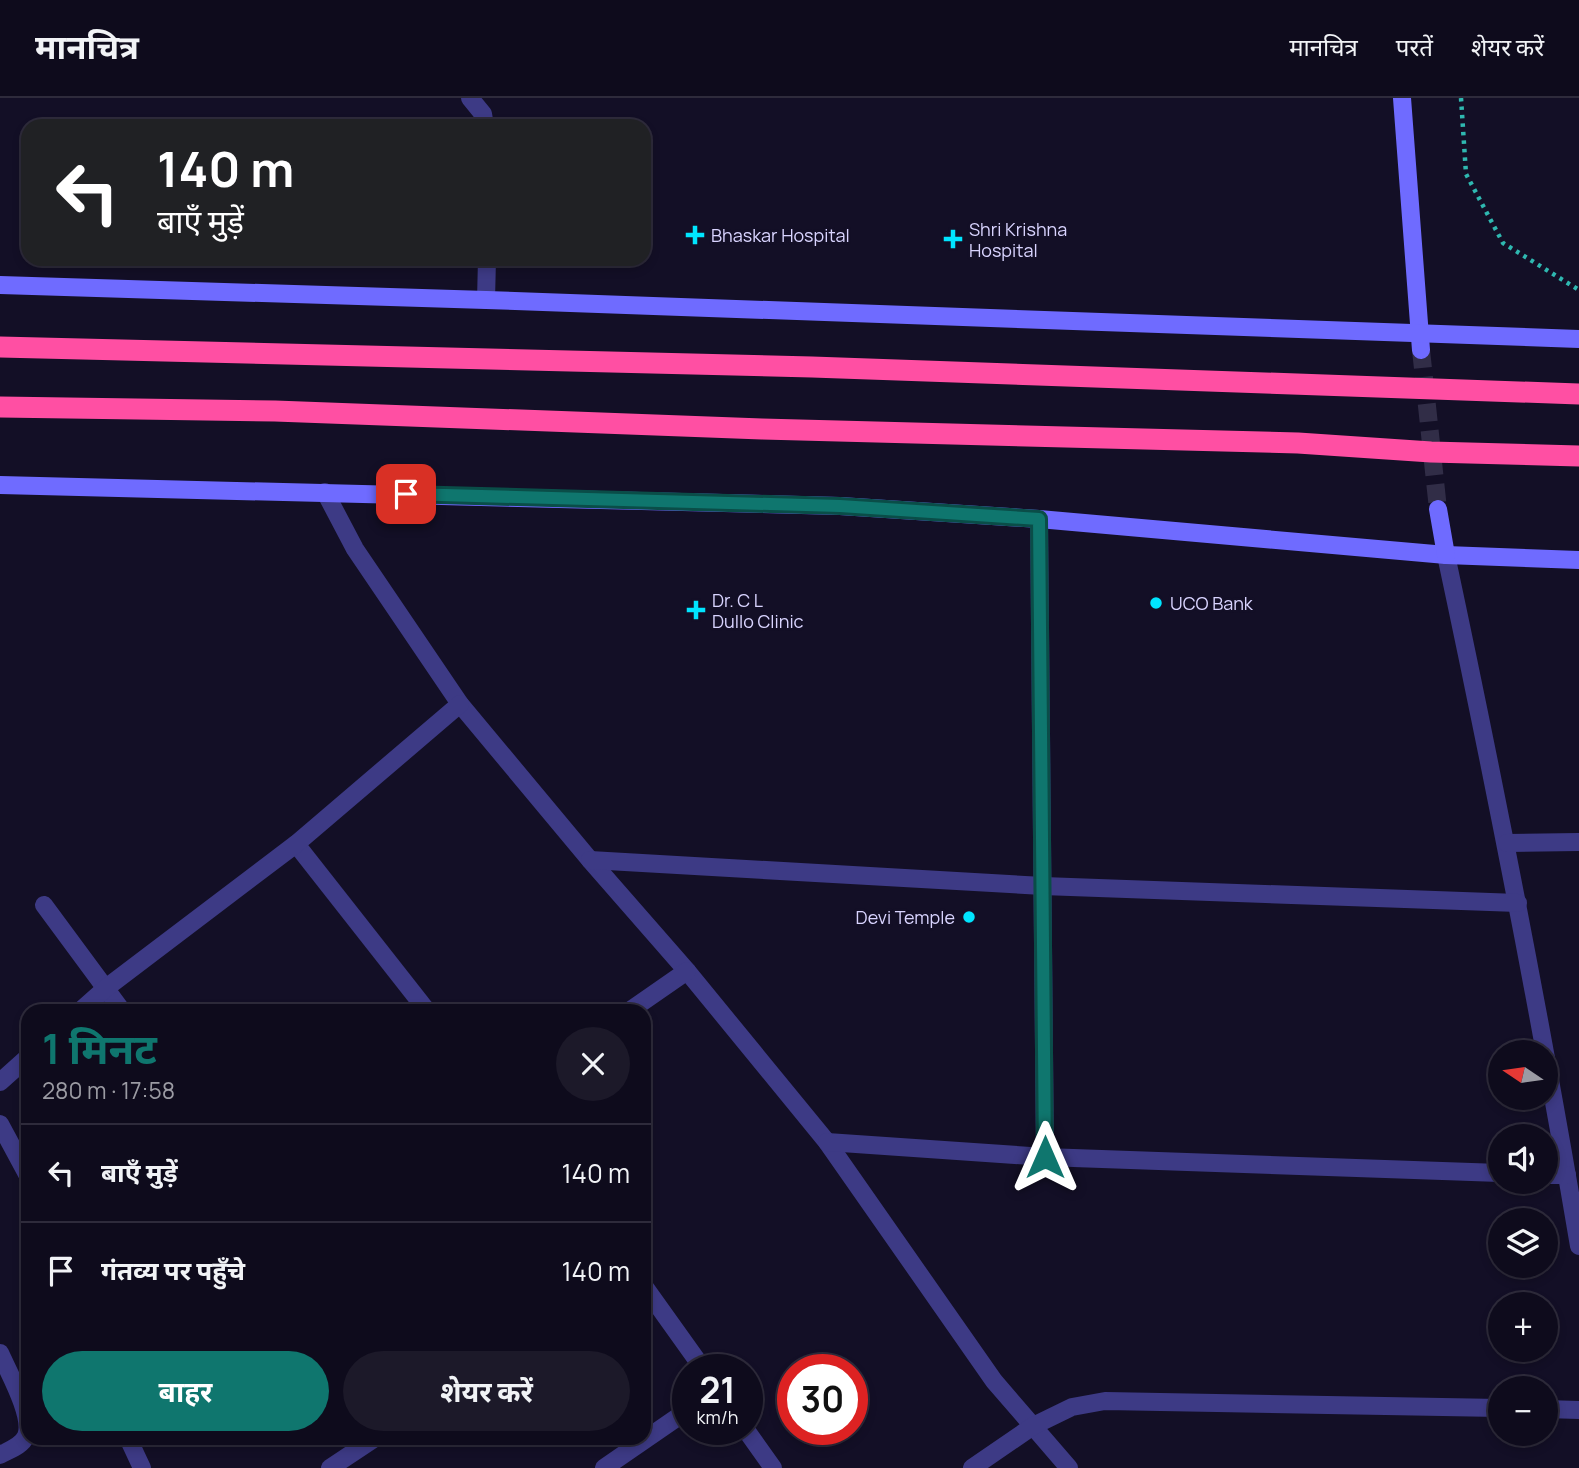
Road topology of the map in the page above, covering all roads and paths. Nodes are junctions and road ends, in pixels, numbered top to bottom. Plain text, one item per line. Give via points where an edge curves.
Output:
1 (470, 98) edge
2 (1402, 98) edge
3 (1461, 98) edge
4 (484, 119) edge
5 (487, 266) edge
6 (0, 285) edge
7 (1579, 290) edge
8 (486, 300) junction
9 (1579, 339) edge
10 (1420, 341) junction
11 (0, 347) edge
12 (1579, 394) edge
13 (0, 407) edge
14 (1579, 456) edge
15 (0, 485) edge
16 (325, 492) junction
17 (1438, 509) tunnel mouth
18 (1039, 519) junction
19 (1446, 555) junction
20 (1579, 560) edge
21 (460, 704) junction
22 (1579, 842) edge
23 (1507, 843) junction
24 (296, 844) junction
25 (590, 860) junction
26 (1043, 886) junction
27 (1518, 902) junction
28 (44, 905) dead end
29 (687, 971) junction
30 (106, 988) junction
31 (88, 1004) edge
32 (117, 1004) edge
33 (422, 1004) edge
34 (640, 1004) edge
35 (21, 1063) edge
36 (0, 1082) edge
37 (0, 1124) edge
38 (827, 1142) junction
39 (1045, 1157) junction
40 (21, 1163) edge
41 (1488, 1173) edge
42 (1558, 1175) edge
43 (1567, 1175) junction
44 (1579, 1246) edge
45 (651, 1296) edge
46 (0, 1353) edge
47 (693, 1354) edge
48 (21, 1401) edge
49 (1488, 1408) edge
50 (1558, 1409) edge
51 (1579, 1409) edge
52 (672, 1421) edge
53 (1033, 1426) junction
54 (651, 1436) edge
55 (21, 1443) edge
56 (131, 1445) edge
57 (364, 1445) edge
58 (637, 1445) edge
59 (757, 1445) edge
60 (0, 1455) edge
61 (142, 1468) edge
62 (330, 1468) edge
63 (604, 1468) edge
64 (773, 1468) edge
65 (972, 1468) edge
66 (1069, 1468) edge

1 - 4 street
2 - 10 street
3 - 7 path via 1466,174 1503,243
5 - 8 street
6 - 8 street
8 - 10 street
9 - 10 street
11 - 12 highway via 811,367
13 - 14 highway via 275,411
15 - 16 street
16 - 18 street via 840,506
16 - 21 street via 355,549
17 - 19 street
18 - 19 street
18 - 26 street
19 - 20 street
19 - 23 street
21 - 24 street
21 - 25 street
22 - 23 street
23 - 27 street
24 - 30 street
24 - 33 street
25 - 26 street
25 - 29 street
26 - 27 street
26 - 39 street
27 - 43 street
28 - 30 street
29 - 34 street
29 - 38 street
30 - 31 street
30 - 32 street
35 - 36 street
37 - 40 street
38 - 39 street
38 - 53 street via 963,1340
39 - 41 street
42 - 43 street
43 - 44 street
45 - 47 street
46 - 48 street
49 - 53 street via 1105,1401 1072,1407
50 - 51 street
52 - 54 street
53 - 65 street
53 - 66 street
55 - 60 street
56 - 61 street
57 - 62 street
58 - 63 street
59 - 64 street

